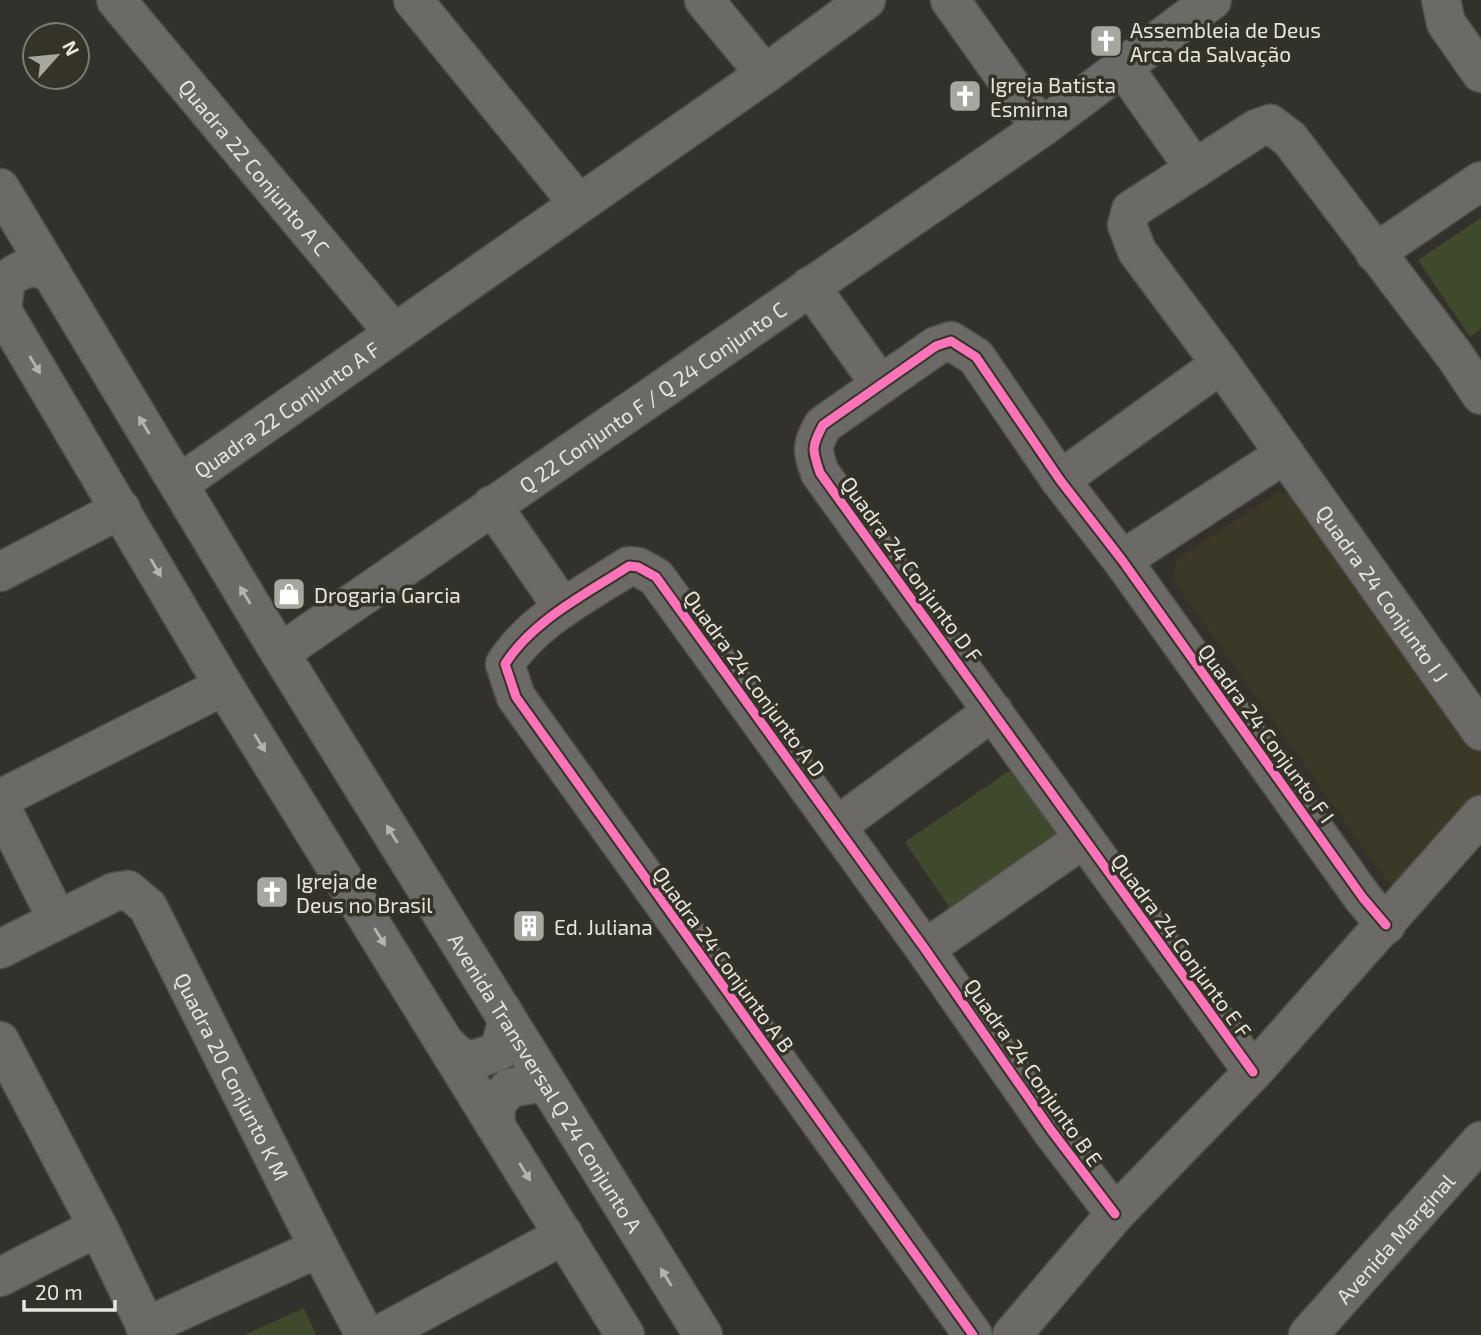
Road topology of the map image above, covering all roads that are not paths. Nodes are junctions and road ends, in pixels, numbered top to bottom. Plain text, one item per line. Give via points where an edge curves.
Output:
1 (116, 0) edge
2 (412, 0) edge
3 (704, 0) edge
4 (866, 0) edge
5 (950, 0) edge
6 (1441, 0) edge
7 (1196, 5) edge
8 (1124, 68) junction
9 (1481, 73) edge
10 (765, 74) junction
11 (1041, 128) junction
12 (1195, 169) junction
13 (1481, 181) edge
14 (4, 194) edge
15 (578, 203) junction
16 (0, 243) edge
17 (1375, 253) junction
18 (52, 274) junction
19 (810, 286) junction
20 (1, 308) edge
21 (394, 333) junction
22 (1468, 348) edge
23 (1221, 364) junction
24 (880, 384) junction
25 (1481, 395) edge
26 (1284, 454) junction
27 (1060, 480) junction
28 (180, 484) junction
29 (492, 505) junction
30 (121, 509) junction
31 (1122, 560) junction
32 (0, 572) edge
33 (563, 608) junction
34 (279, 653) junction
35 (224, 685) junction
36 (993, 711) junction
37 (1481, 731) edge
38 (0, 799) edge
39 (0, 805) edge
40 (1481, 815) edge
41 (837, 826) junction
42 (1083, 838) junction
43 (57, 919) junction
44 (1386, 925) junction
45 (925, 948) junction
46 (0, 949) edge
47 (502, 1010) junction
48 (0, 1041) edge
49 (447, 1045) junction
50 (1253, 1072) junction
51 (549, 1088) junction
52 (495, 1125) junction
53 (1481, 1141) edge
54 (1115, 1214) junction
55 (99, 1227) junction
56 (564, 1235) junction
57 (319, 1248) junction
58 (0, 1277) edge
59 (147, 1331) edge
60 (365, 1335) edge
61 (379, 1335) edge
62 (625, 1335) edge
63 (703, 1335) edge
64 (972, 1335) edge
65 (1012, 1335) edge
66 (1308, 1335) edge

1 - 21 street, Quadra 22 Conjunto A C
2 - 15 street
3 - 10 street
4 - 10 street, Quadra 22 Conjunto A F
5 - 11 street
6 - 9 street via 1446,23
7 - 8 street, Q 22 Conjunto F / Q 24 Conjunto C
8 - 11 street, Q 22 Conjunto F / Q 24 Conjunto C
8 - 12 street
10 - 15 street, Quadra 22 Conjunto A F
11 - 19 street, Q 22 Conjunto F / Q 24 Conjunto C
12 - 17 street via 1270,124 1290,139
12 - 23 street, Quadra 24 Conjunto I J via 1131,210 1127,225 1137,251
13 - 17 street
14 - 16 street via 10,230
14 - 18 street, Avenida Transversal Q 24 Conjunto A
15 - 21 street, Quadra 22 Conjunto A F
17 - 22 street
18 - 20 street via 43,268 22,268 6,279
28 -> 18 street, Avenida Transversal Q 24 Conjunto A
19 - 24 street
19 - 29 street, Q 22 Conjunto F / Q 24 Conjunto C
20 -> 30 street
21 - 28 street, Quadra 22 Conjunto A F
22 - 25 street
23 - 26 street, Quadra 24 Conjunto I J
23 - 27 street
24 - 27 street, Quadra 24 Conjunto F I via 951,341 976,357
24 - 36 street, Quadra 24 Conjunto D F via 823,425 812,444 813,453 820,473
26 - 31 street
26 - 37 street, Quadra 24 Conjunto I J
27 - 31 street, Quadra 24 Conjunto F I
34 -> 28 street, Avenida Transversal Q 24 Conjunto A
29 - 33 street
29 - 34 street, Q 22 Conjunto F / Q 24 Conjunto C
30 - 32 street
30 -> 35 street
31 - 44 street, Quadra 24 Conjunto F I
33 - 41 street, Quadra 24 Conjunto A D via 629,566 656,577
33 - 64 street, Quadra 24 Conjunto A B via 516,647 505,664 516,697
47 -> 34 street, Avenida Transversal Q 24 Conjunto A
35 - 38 street
35 -> 49 street
36 - 41 street
36 - 42 street, Quadra 24 Conjunto D F
39 - 43 street
40 - 44 street
41 - 45 street, Quadra 24 Conjunto A D
42 - 45 street
42 - 50 street, Quadra 24 Conjunto E F
43 - 46 street
43 - 57 street, Quadra 20 Conjunto K M via 128,890 148,907
44 - 50 street
45 - 54 street, Quadra 24 Conjunto B E
47 - 49 street via 507,1023 499,1051 471,1061 457,1056
47 - 51 street, Avenida Transversal Q 24 Conjunto A
48 - 55 street
49 - 52 street
50 - 54 street
51 - 52 street via 539,1083 509,1088 496,1104
63 -> 51 street, Avenida Transversal Q 24 Conjunto A
52 -> 56 street
53 - 66 street, Avenida Marginal
54 - 65 street
55 - 58 street
55 - 59 street
56 - 61 street
56 - 62 street
57 - 59 street
57 - 60 street, Quadra 20 Conjunto K M

